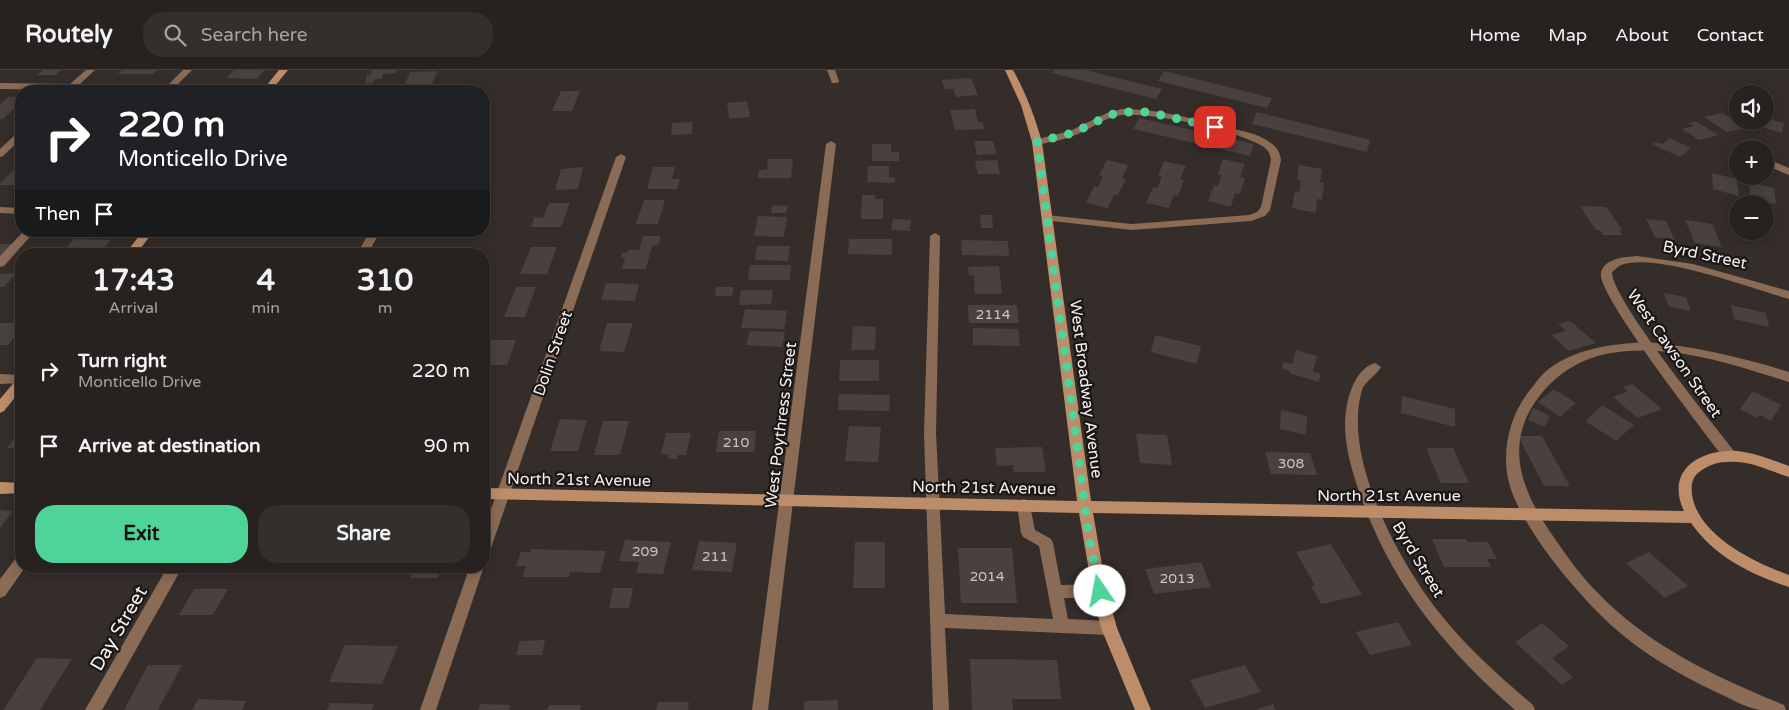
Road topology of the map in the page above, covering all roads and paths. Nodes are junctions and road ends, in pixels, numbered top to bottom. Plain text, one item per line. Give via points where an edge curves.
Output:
1 (91, 70) edge
2 (188, 70) edge
3 (284, 70) edge
4 (831, 70) edge
5 (1009, 70) edge
6 (835, 81) dead end
7 (74, 85) edge
8 (172, 85) edge
9 (272, 85) edge
10 (0, 86) edge
11 (15, 87) edge
12 (15, 140) edge
13 (1037, 142) junction
14 (831, 144) dead end
15 (0, 154) edge
16 (621, 158) dead end
17 (1774, 165) edge
18 (1789, 172) edge
19 (0, 210) edge
20 (15, 211) edge
21 (1047, 218) junction
22 (935, 236) dead end
23 (24, 237) edge
24 (144, 237) edge
25 (372, 237) edge
26 (135, 248) edge
27 (365, 248) edge
28 (0, 263) edge
29 (1613, 264) joint
30 (1789, 295) edge
31 (1648, 346) junction
32 (1375, 367) dead end
33 (1789, 377) edge
34 (0, 378) edge
35 (15, 380) edge
36 (15, 389) edge
37 (0, 408) edge
38 (1730, 456) junction
39 (1789, 472) edge
40 (0, 488) edge
41 (15, 488) edge
42 (490, 494) edge
43 (502, 495) junction
44 (787, 500) junction
45 (933, 503) junction
46 (1024, 505) junction
47 (1085, 507) junction
48 (1372, 512) junction
49 (1531, 514) junction
50 (1694, 517) junction
51 (490, 530) edge
52 (15, 570) edge
53 (172, 573) edge
54 (475, 573) edge
55 (1789, 581) edge
56 (0, 591) edge
57 (1100, 591) junction
58 (1056, 592) junction
59 (938, 621) junction
60 (1062, 626) junction
61 (1110, 628) junction
62 (93, 710) edge
63 (428, 710) edge
64 (760, 710) edge
65 (942, 710) edge
66 (1143, 710) edge
67 (1527, 710) edge
68 (1778, 710) edge

1 - 7 street
2 - 8 street
3 - 9 street
4 - 6 street
5 - 13 street, West Broadway Avenue via 1031,118
10 - 11 street
12 - 15 street
13 - 21 street, West Broadway Avenue
13 - 21 street via 1073,133 1110,115 1136,111 1177,117 1253,137 1270,146 1276,154 1266,208 1252,218 1132,227
14 - 44 street, West Poythress Street
16 - 43 street, Dolin Street
17 - 18 street
19 - 20 street
21 - 47 street, West Broadway Avenue
22 - 45 street via 930,434
23 - 28 street
24 - 26 street
25 - 27 street
29 - 30 street, Byrd Street via 1636,260 1670,263 1749,281
29 - 31 street, West Cawson Street via 1607,271 1611,290
31 - 33 street via 1700,352
31 - 38 street, West Cawson Street
31 - 49 street via 1590,354 1565,364 1532,392 1521,412 1515,436 1514,464 1518,488
32 - 48 street, Byrd Street via 1361,380 1356,390 1352,414 1352,440
34 - 35 street
36 - 37 street
38 - 39 street
38 - 50 street via 1712,458 1688,473 1684,486
40 - 41 street
42 - 43 street, North 21st Avenue
43 - 44 street, North 21st Avenue
43 - 51 street, Dolin Street
44 - 45 street, North 21st Avenue
44 - 64 street, West Poythress Street
45 - 46 street, North 21st Avenue
45 - 59 street
46 - 47 street, North 21st Avenue
46 - 58 street via 1028,534 1046,543
47 - 48 street, North 21st Avenue
47 - 57 street, West Broadway Avenue
48 - 49 street, North 21st Avenue
48 - 67 street, Byrd Street via 1405,577 1432,615 1489,677
49 - 50 street, North 21st Avenue
49 - 68 street via 1580,586 1632,634 1696,675
50 - 55 street via 1708,534 1748,565
52 - 56 street
53 - 62 street, Day Street
54 - 63 street
57 - 58 street
57 - 61 street, West Broadway Avenue
58 - 60 street
59 - 60 street
59 - 65 street
60 - 61 street
61 - 66 street, West Broadway Avenue

